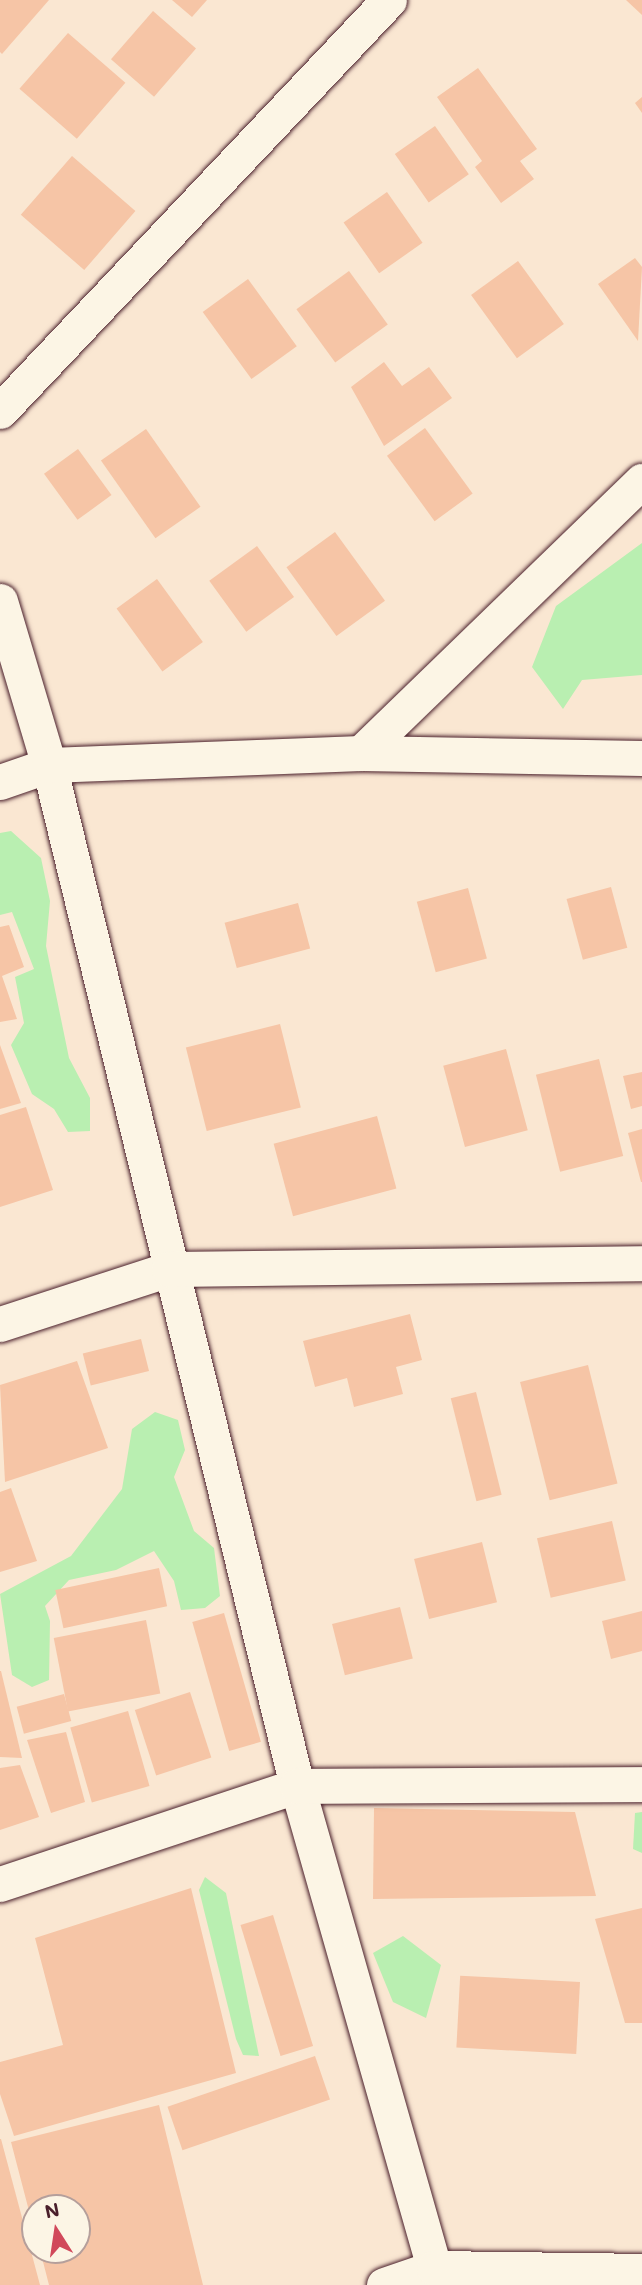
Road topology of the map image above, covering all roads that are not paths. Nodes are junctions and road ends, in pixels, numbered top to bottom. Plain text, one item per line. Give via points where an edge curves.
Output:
1 (389, 0) edge
2 (0, 411) edge
3 (642, 481) edge
4 (0, 601) edge
5 (361, 753) junction
6 (642, 758) edge
7 (50, 765) junction
8 (0, 782) edge
9 (642, 1263) edge
10 (169, 1269) junction
11 (0, 1324) edge
12 (642, 1784) edge
13 (297, 1786) junction
14 (0, 1884) edge
15 (642, 2271) edge
16 (436, 2277) edge
17 (384, 2285) edge

1 - 2 street
3 - 5 street
4 - 7 street
5 - 6 street
5 - 7 street
7 - 8 street
7 - 10 street
9 - 10 street
10 - 11 street
10 - 13 street
12 - 13 street
13 - 14 street
13 - 16 street
15 - 16 street
16 - 17 street

